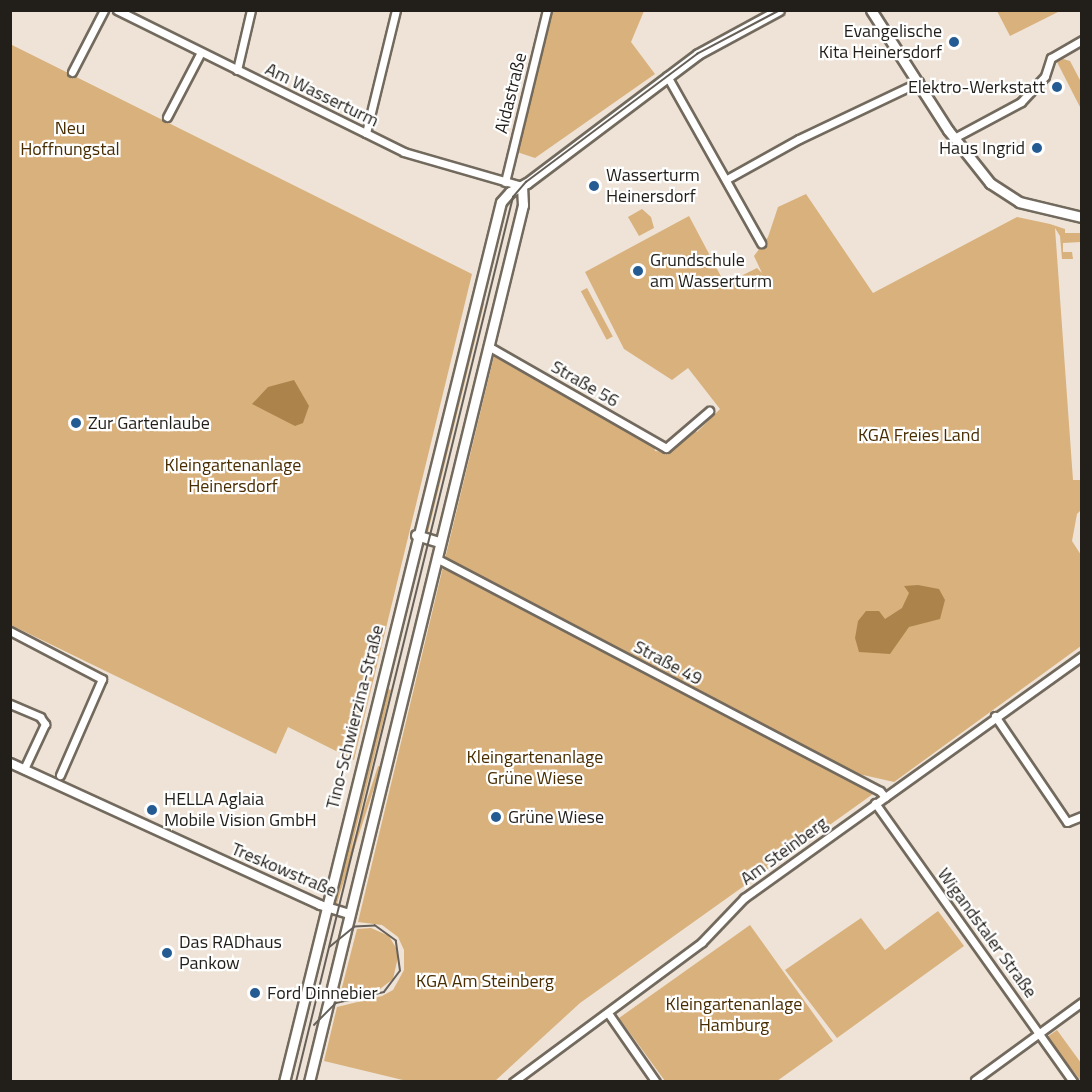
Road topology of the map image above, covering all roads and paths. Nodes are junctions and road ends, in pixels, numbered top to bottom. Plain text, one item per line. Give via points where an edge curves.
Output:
1 (104, 10) edge
2 (117, 10) edge
3 (251, 10) edge
4 (396, 10) edge
5 (547, 10) edge
6 (779, 10) edge
7 (872, 10) edge
8 (1082, 40) edge
9 (201, 52) junction
10 (237, 70) junction
11 (72, 72) dead end
12 (667, 76) junction
13 (919, 82) junction
14 (167, 117) dead end
15 (366, 134) junction
16 (954, 138) junction
17 (727, 179) junction
18 (505, 182) junction
19 (522, 186) junction
20 (1082, 218) edge
21 (761, 243) dead end
22 (488, 346) junction
23 (709, 411) dead end
24 (416, 535) junction
25 (439, 542) junction
26 (436, 558) junction
27 (10, 631) edge
28 (1082, 656) edge
29 (10, 704) edge
30 (995, 716) junction
31 (10, 763) edge
32 (24, 769) junction
33 (60, 775) dead end
34 (885, 797) junction
35 (875, 803) junction
36 (1082, 816) edge
37 (326, 908) junction
38 (350, 914) junction
39 (1082, 1002) edge
40 (608, 1013) junction
41 (1040, 1033) junction
42 (975, 1080) edge
43 (285, 1082) edge
44 (309, 1082) edge
45 (513, 1082) edge
46 (656, 1082) edge
47 (1073, 1082) edge

1 - 11 street
2 - 9 street, Am Wasserturm
3 - 10 street
4 - 15 street
5 - 18 street, Aidastraße
6 - 12 main road, Tino-Schwierzina-Straße via 717,42
7 - 13 main road
8 - 16 street via 1052,58 1045,76 1021,102
9 - 10 street, Am Wasserturm
9 - 14 street
10 - 15 street, Am Wasserturm
12 - 17 street
12 - 19 main road, Tino-Schwierzina-Straße
13 - 16 main road
13 - 17 street via 799,139
15 - 18 street, Am Wasserturm via 445,167
16 - 20 main road via 986,178 1007,196
17 - 21 street
18 - 19 street, Am Wasserturm
19 - 22 main road via 523,206
19 - 24 main road, Tino-Schwierzina-Straße via 503,198 489,237
22 - 23 street, Straße 56 via 666,448
22 - 25 main road
24 - 25 main road
24 - 37 main road, Tino-Schwierzina-Straße
25 - 26 main road
26 - 34 street, Straße 49 via 880,790
26 - 38 main road
27 - 33 street via 102,679
28 - 30 street, Am Steinberg
29 - 32 street via 40,717 45,724
30 - 34 street, Am Steinberg
30 - 36 street via 1067,822
31 - 32 street, Treskowstraße
32 - 37 street, Treskowstraße
34 - 35 street, Am Steinberg
35 - 40 street, Am Steinberg via 744,898 702,942
35 - 41 street, Wigandstaler Straße
37 - 38 street, Treskowstraße
37 - 43 main road, Tino-Schwierzina-Straße
38 - 44 main road
39 - 41 street
40 - 45 street, Am Steinberg
40 - 46 street
41 - 42 street
41 - 47 street, Wigandstaler Straße

